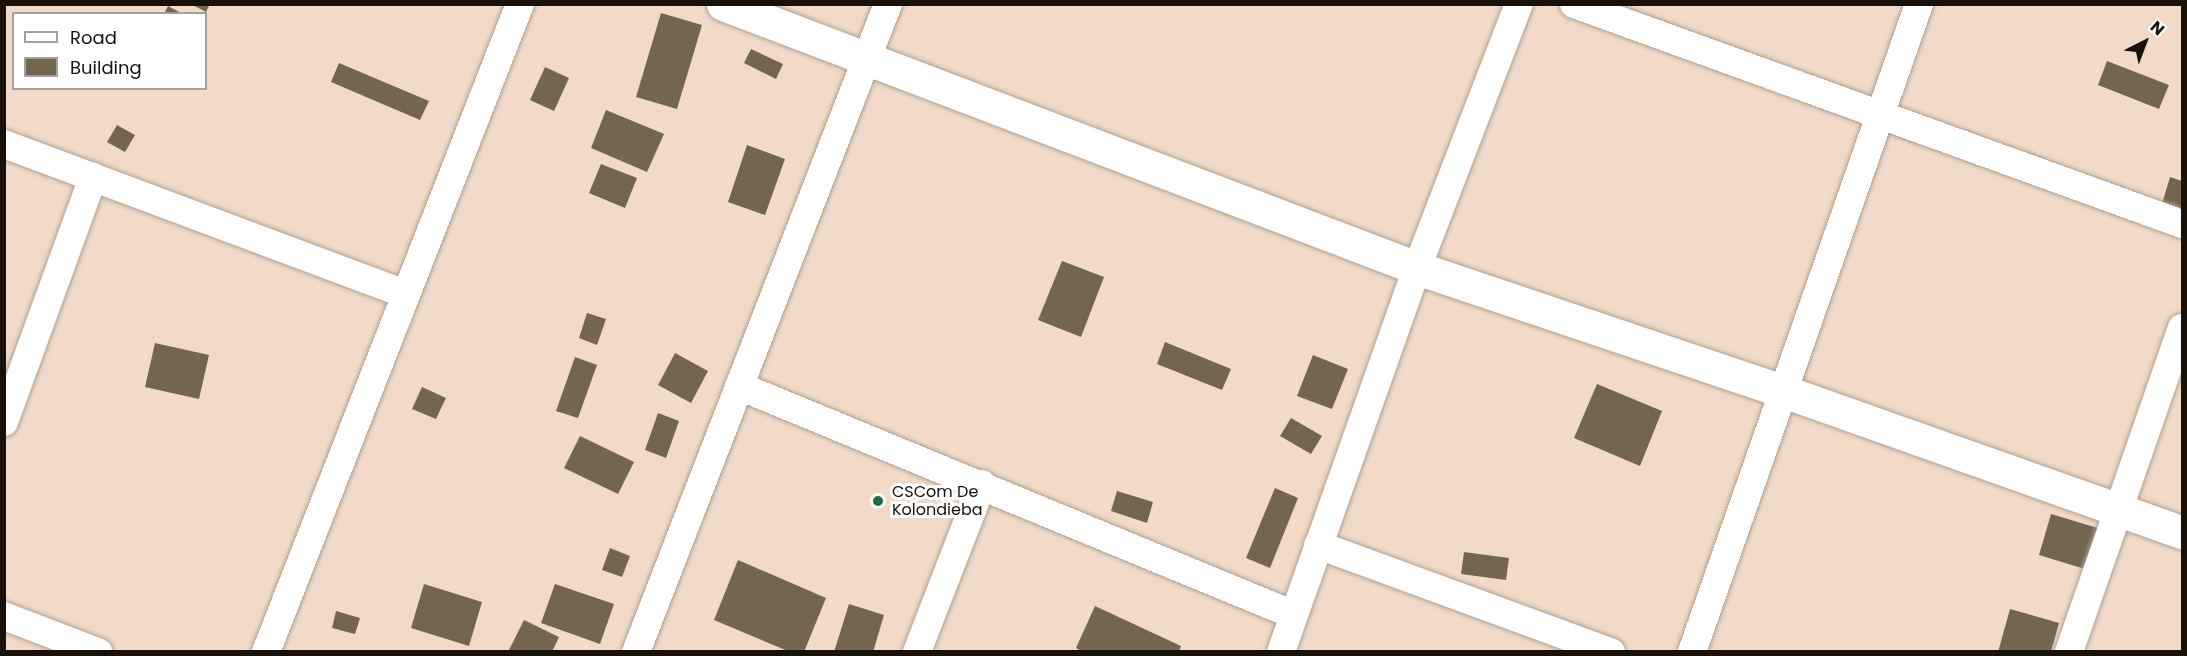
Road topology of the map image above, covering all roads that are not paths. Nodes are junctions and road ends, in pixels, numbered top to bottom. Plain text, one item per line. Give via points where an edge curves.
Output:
1 (520, 4) edge
2 (723, 4) edge
3 (888, 4) edge
4 (1519, 4) edge
5 (1574, 4) edge
6 (1919, 4) edge
7 (866, 58) junction
8 (1880, 115) junction
9 (4, 144) edge
10 (93, 177) junction
11 (2182, 224) edge
12 (1417, 268) junction
13 (406, 294) junction
14 (2182, 328) edge
15 (739, 387) junction
16 (1783, 391) junction
17 (4, 422) edge
18 (982, 484) junction
19 (2119, 509) junction
20 (2182, 532) edge
21 (1318, 545) junction
22 (1294, 615) junction
23 (4, 616) edge
24 (98, 651) edge
25 (266, 651) edge
26 (636, 651) edge
27 (918, 651) edge
28 (1281, 651) edge
29 (1611, 651) edge
30 (1692, 651) edge
31 (2069, 651) edge

1 - 13 street
2 - 7 street
3 - 7 street
4 - 12 street
5 - 8 street
6 - 8 street
7 - 12 street
7 - 15 street
8 - 11 street
8 - 16 street
9 - 10 street
10 - 13 street
10 - 17 street
12 - 16 street
12 - 21 street
13 - 25 street
14 - 19 street
15 - 18 street
15 - 26 street
16 - 19 street
16 - 30 street
18 - 22 street
18 - 27 street
19 - 20 street
19 - 31 street
21 - 22 street
21 - 29 street
22 - 28 street
23 - 24 street

